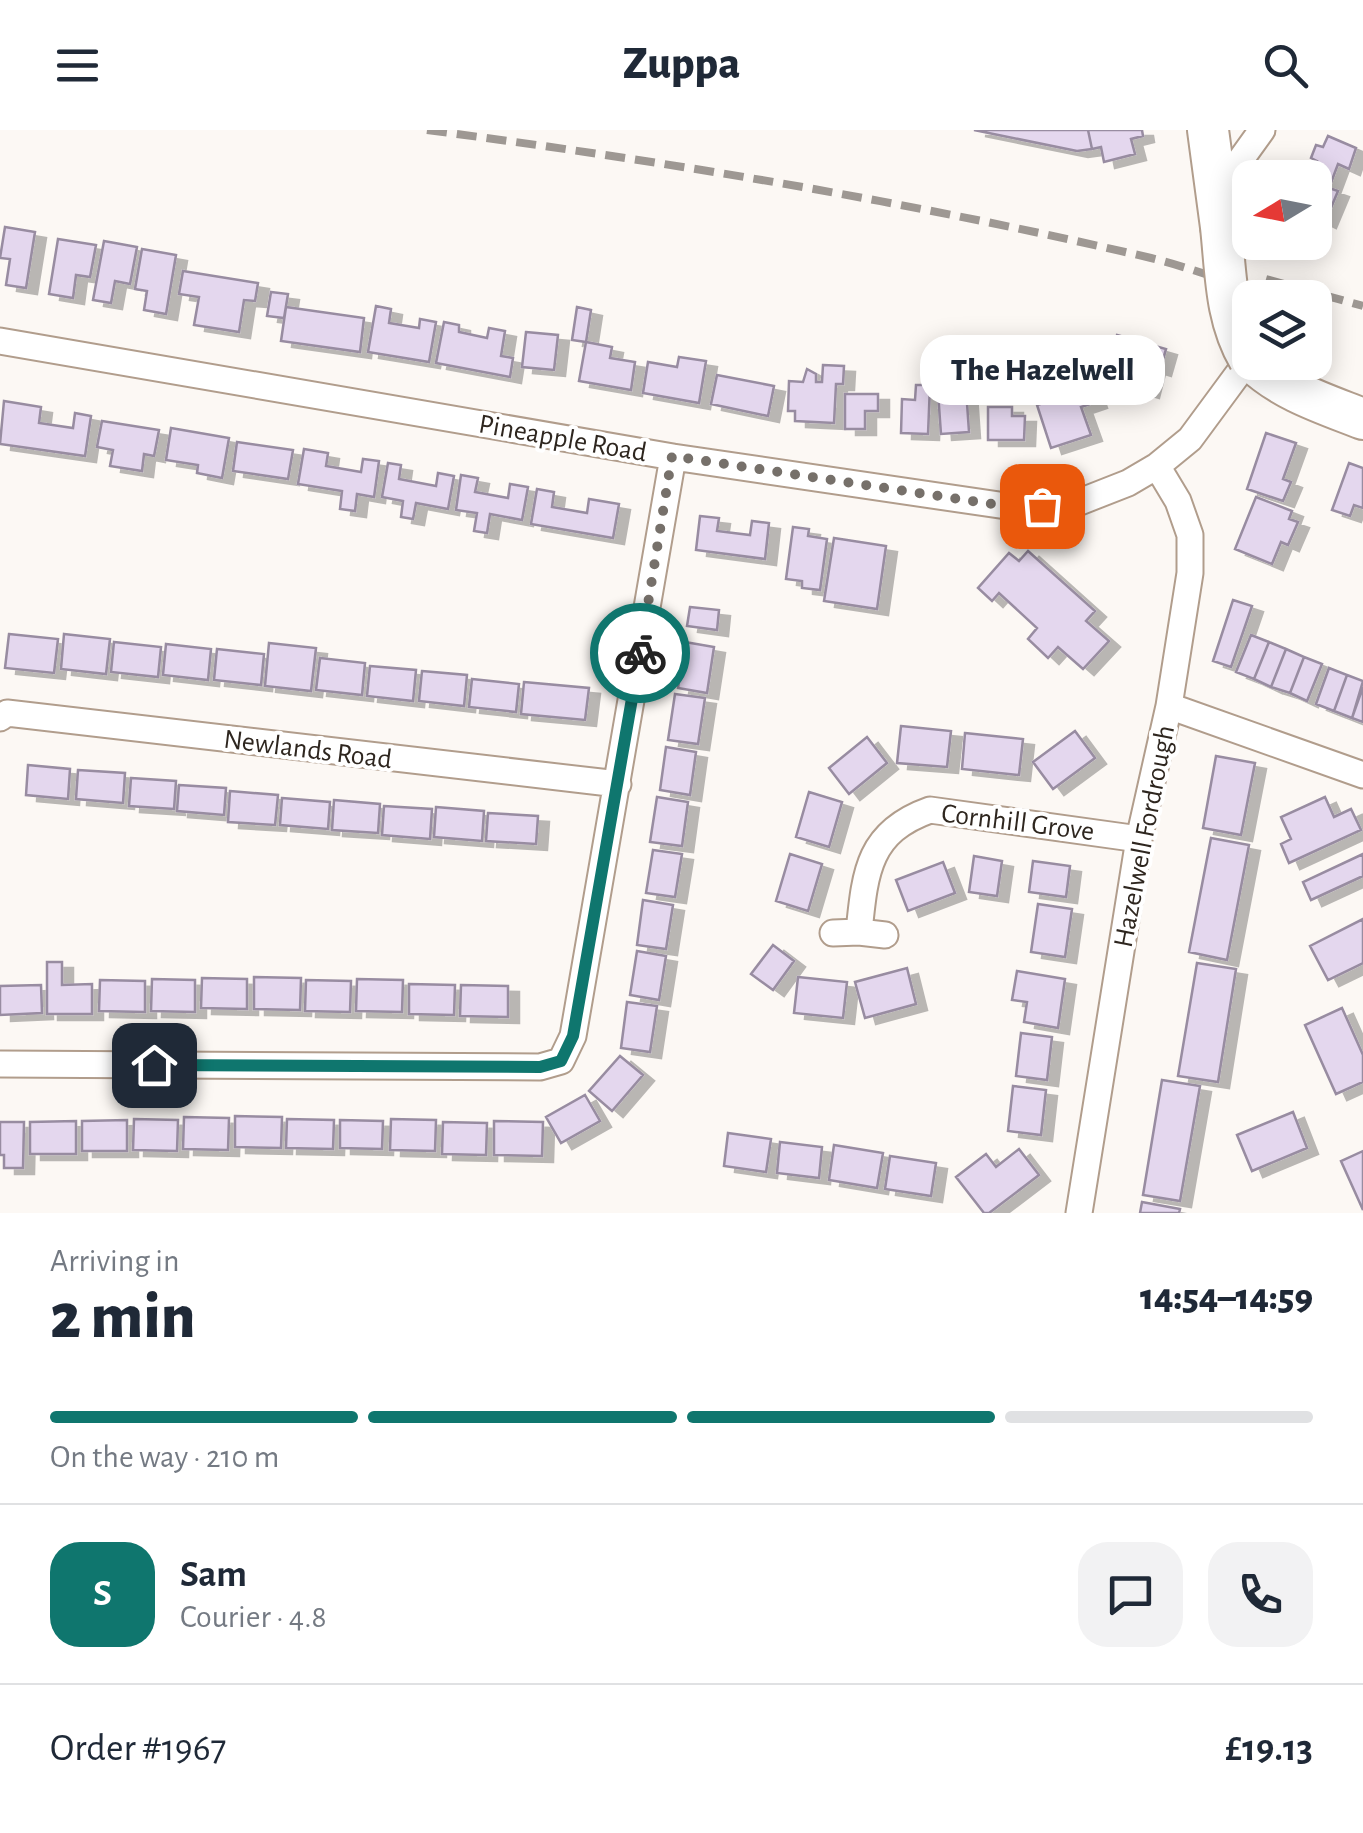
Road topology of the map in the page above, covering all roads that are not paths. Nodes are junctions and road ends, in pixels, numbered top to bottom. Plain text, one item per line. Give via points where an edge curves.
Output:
1 (1208, 130) edge
2 (1262, 130) edge
3 (1215, 171) junction
4 (1232, 320) edge
5 (0, 341) edge
6 (1236, 380) edge
7 (1276, 380) edge
8 (1363, 419) edge
9 (672, 456) junction
10 (1157, 466) junction
11 (1169, 706) junction
12 (0, 718) edge
13 (1363, 775) edge
14 (618, 784) junction
15 (1139, 839) junction
16 (833, 932) dead end
17 (0, 1064) edge
18 (1079, 1213) edge

1 - 3 main road
2 - 3 street via 1238,162
3 - 4 main road, bridge
5 - 9 street, Pineapple Road
6 - 10 street, Pineapple Road via 1190,440
7 - 8 main road
9 - 10 street, Pineapple Road via 1012,507 1072,506
9 - 14 street
10 - 11 street, Hazelwell Fordrough via 1190,535
11 - 13 street
11 - 15 street, Hazelwell Fordrough
12 - 14 street, Newlands Road via 7,712
14 - 17 street via 573,1036 561,1061 540,1067
15 - 16 street, Cornhill Grove via 930,810 904,819 872,858 863,889 872,933
15 - 18 street, Hazelwell Fordrough

